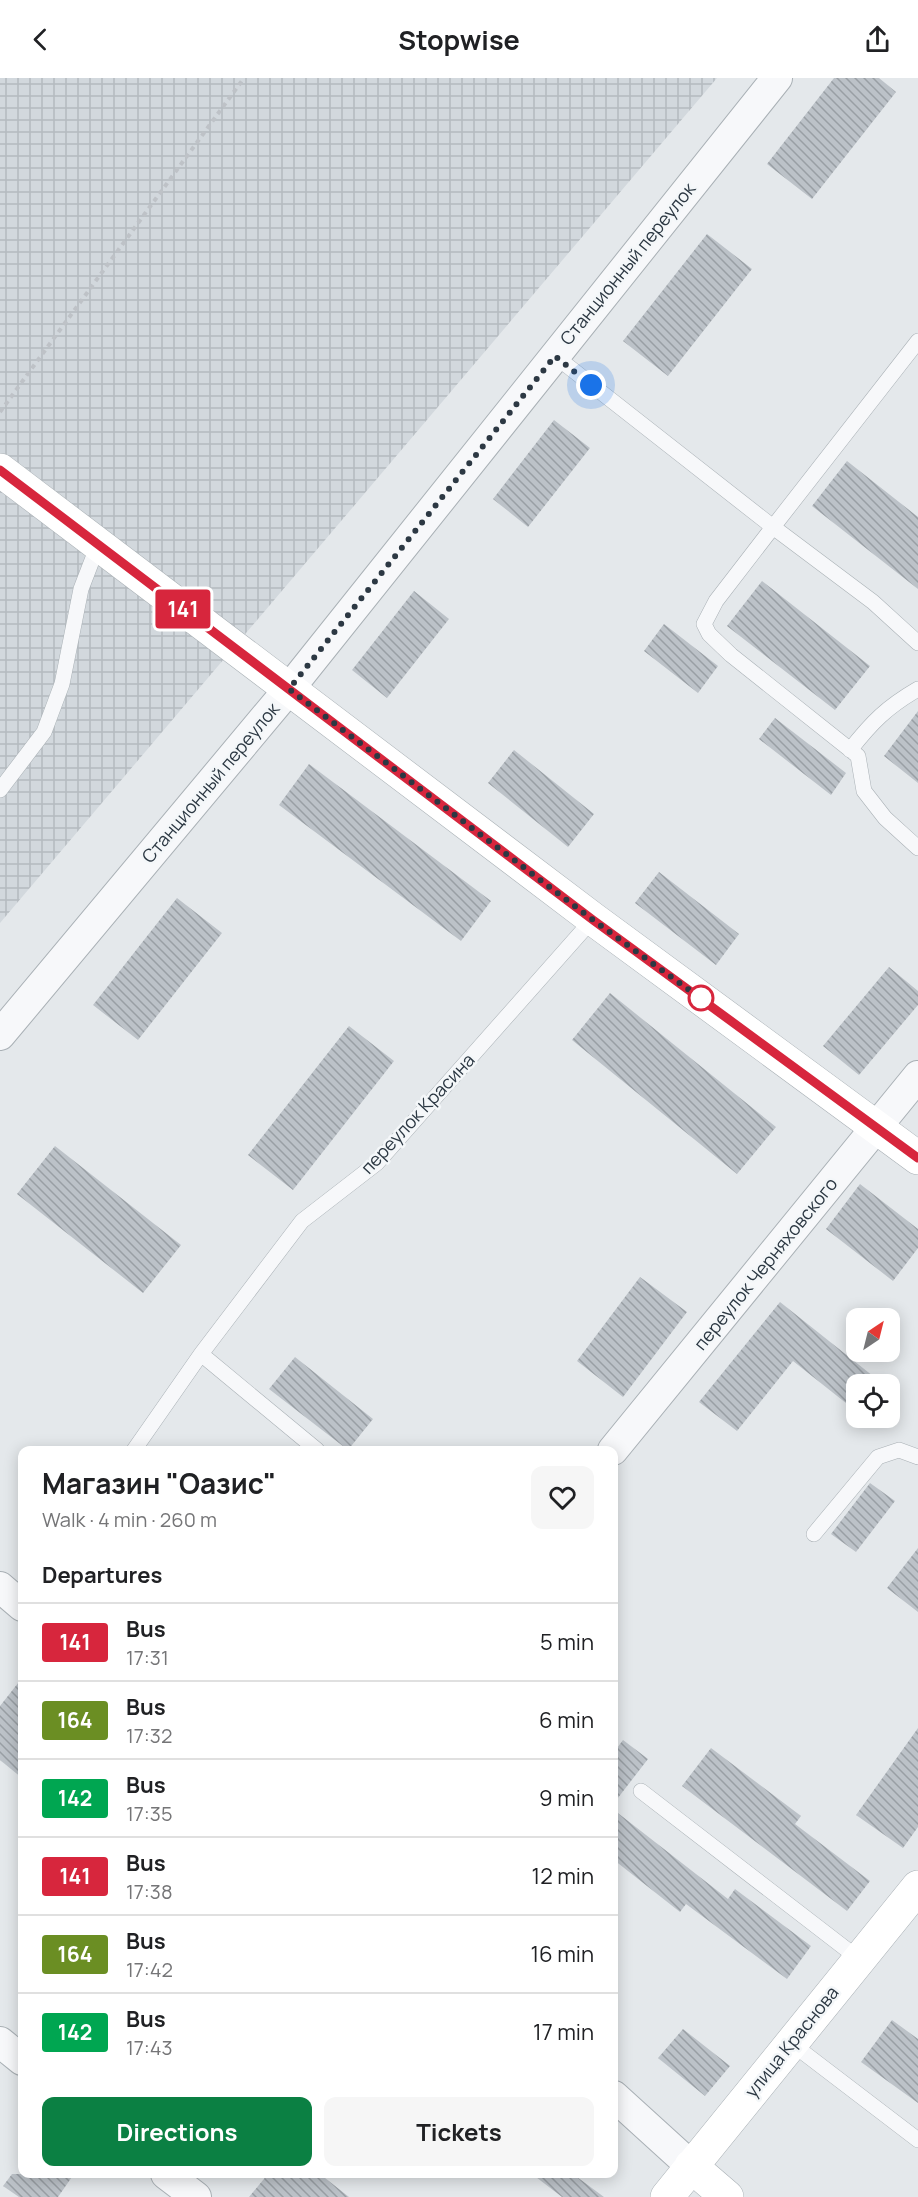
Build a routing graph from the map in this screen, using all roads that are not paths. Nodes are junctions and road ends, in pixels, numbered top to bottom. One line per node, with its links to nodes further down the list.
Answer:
1 (777, 78): 3 (street, Станционный переулок)
2 (918, 341): 5 (lane)
3 (555, 356): 5 (lane); 8 (street, Станционный переулок)
4 (0, 470): 6 (street)
5 (773, 528): 7 (lane); 10 (lane)
6 (98, 545): 8 (street); 11 (lane)
7 (918, 643)
8 (289, 689): 13 (street); 14 (street, Станционный переулок)
9 (918, 689): 10 (lane)
10 (850, 750): 12 (lane)
11 (0, 790)
12 (918, 848)
13 (593, 920): 16 (street); 18 (lane, переулок Красина)
14 (0, 1035)
15 (918, 1076): 16 (street, переулок Черняховского)
16 (878, 1127): 17 (street); 21 (street, переулок Черняховского)
17 (918, 1158)
18 (201, 1354): 19 (lane, переулок Красина); 20 (lane)
19 (137, 1446)
20 (312, 1446)
21 (616, 1446)
22 (918, 1457): 23 (lane)
23 (814, 1534)
24 (0, 1587): 25 (street)
25 (18, 1603)
26 (641, 1791): 28 (lane)
27 (918, 1887): 28 (street, улица Краснова)
28 (859, 1959): 30 (street, улица Краснова)
29 (0, 2042): 31 (street)
30 (791, 2043): 33 (lane); 34 (street, улица Краснова)
31 (18, 2057)
32 (618, 2100): 34 (street)
33 (918, 2140)
34 (691, 2166): 37 (street, улица Краснова); 38 (street)
35 (171, 2178): 36 (street)
36 (196, 2197)
37 (666, 2197)
38 (727, 2197)

